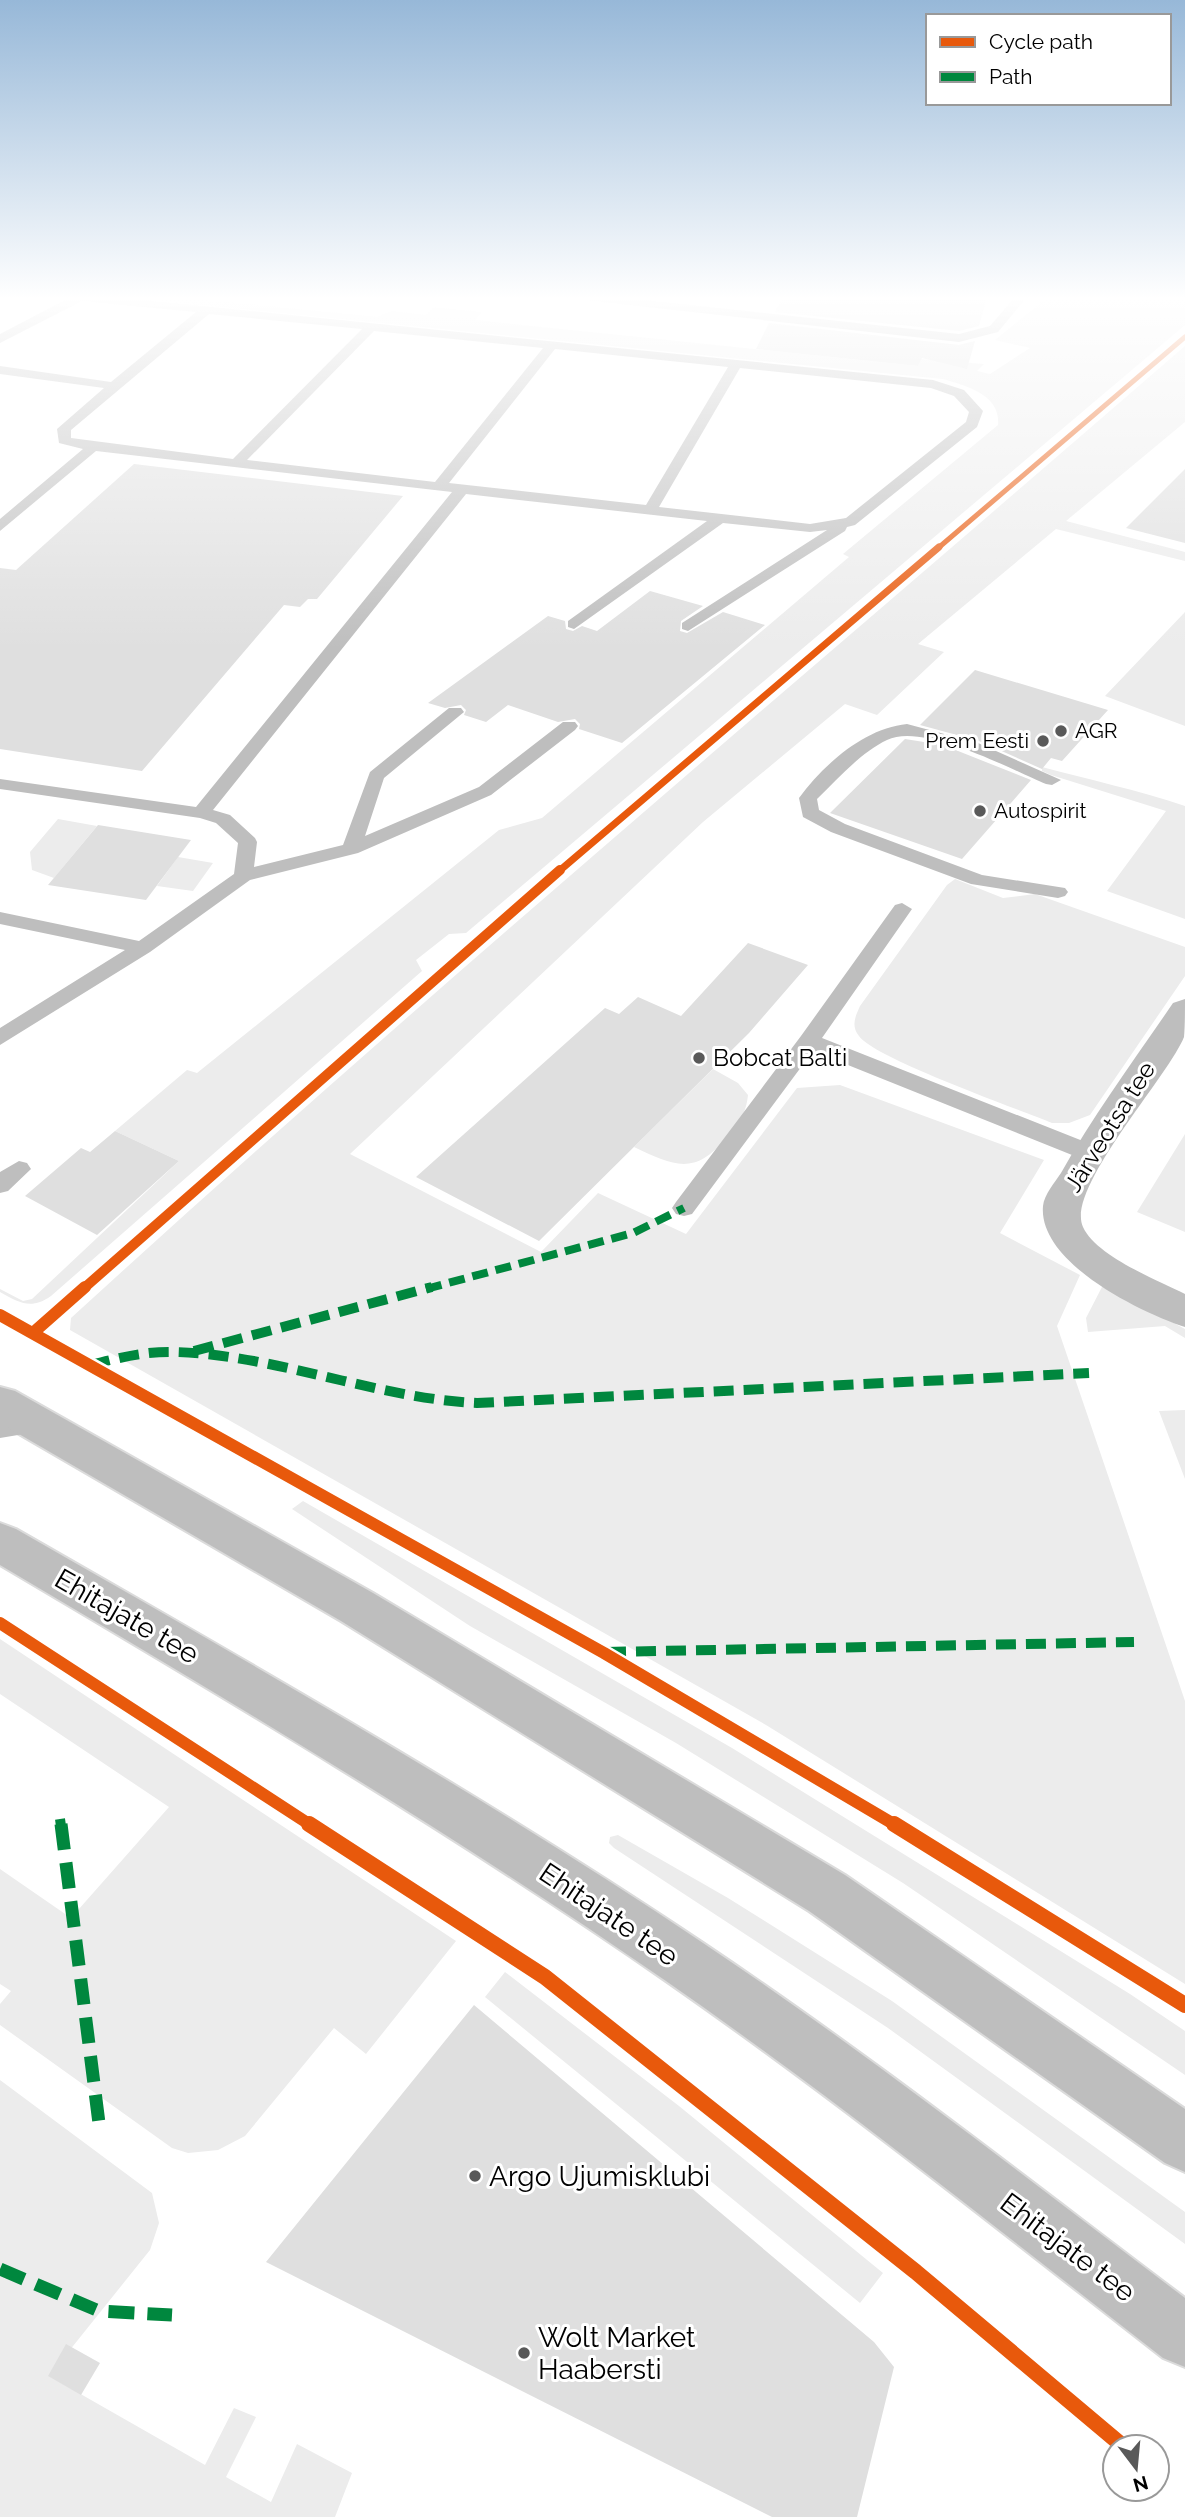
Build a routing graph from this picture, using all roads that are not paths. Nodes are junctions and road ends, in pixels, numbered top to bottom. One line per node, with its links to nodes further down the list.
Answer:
1 (81, 414): 6 (lane)
2 (285, 414): 7 (lane)
3 (496, 414): 8 (lane)
4 (706, 414): 10 (lane)
5 (975, 414): 12 (lane)
6 (93, 447): 7 (lane); 13 (lane)
7 (237, 463): 8 (lane)
8 (439, 486): 9 (lane)
9 (462, 489): 10 (lane); 20 (lane)
10 (650, 510): 11 (lane)
11 (719, 519): 12 (lane); 14 (lane)
12 (850, 522): 15 (lane)
13 (0, 527)
14 (574, 624)
15 (688, 626)
16 (456, 712): 21 (lane)
17 (569, 726): 21 (lane)
18 (1052, 780): 23 (lane)
19 (0, 784): 20 (lane)
20 (201, 813): 22 (lane)
21 (351, 849): 22 (lane)
22 (243, 876): 26 (lane)
23 (1058, 892)
24 (902, 909): 29 (lane)
25 (0, 918): 26 (lane)
26 (143, 948): 28 (lane)
27 (1185, 1010): 30 (main road, Järveotsa tee)
28 (0, 1038)
29 (809, 1041): 30 (lane); 33 (lane)
30 (1090, 1153): 34 (main road, Järveotsa tee)
31 (19, 1170): 32 (lane)
32 (0, 1185)
33 (684, 1208)
34 (1185, 1312)
35 (11, 1418): 37 (main road)
36 (0, 1542): 38 (main road, Ehitajate tee)
37 (1185, 2143)
38 (1185, 2336)

